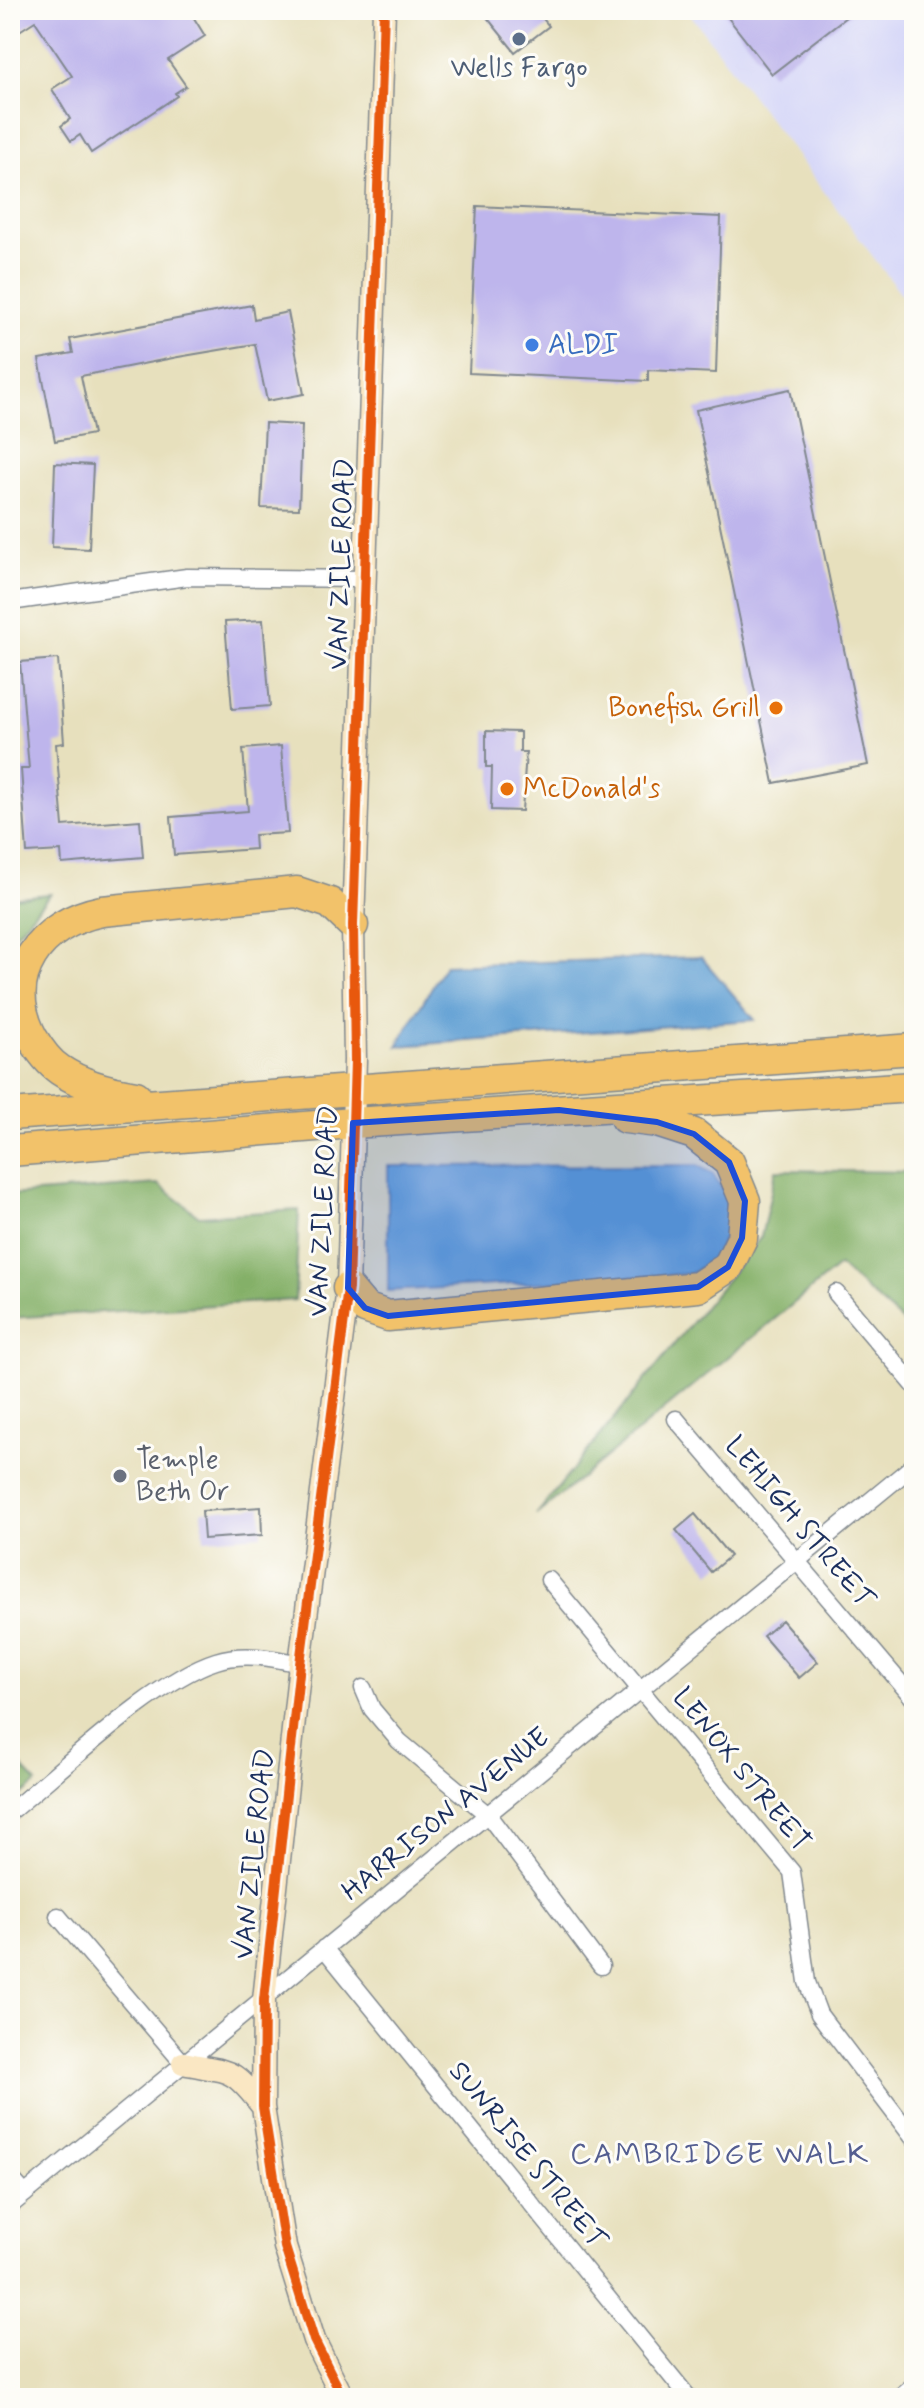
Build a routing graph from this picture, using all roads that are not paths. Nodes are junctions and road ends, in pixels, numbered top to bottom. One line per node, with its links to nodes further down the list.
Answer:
1 (384, 10): 2 (street, VAN ZILE ROAD)
2 (366, 579): 3 (street); 4 (street, VAN ZILE ROAD)
3 (10, 602)
4 (353, 925): 6 (street, VAN ZILE ROAD); 8 (highway)
5 (914, 1049): 6 (highway)
6 (354, 1087): 8 (highway); 11 (street, VAN ZILE ROAD)
7 (914, 1087): 9 (highway)
8 (174, 1102): 10 (highway)
9 (559, 1110): 11 (highway); 13 (highway)
10 (10, 1115)
11 (353, 1123): 12 (highway); 13 (street, VAN ZILE ROAD)
12 (10, 1151)
13 (348, 1288): 20 (street, VAN ZILE ROAD)
14 (836, 1293): 15 (street)
15 (914, 1385)
16 (676, 1419): 18 (street, LEHIGH STREET)
17 (914, 1465): 18 (street, HARRISON AVENUE)
18 (797, 1561): 22 (street, HARRISON AVENUE); 23 (street, LEHIGH STREET)
19 (549, 1580): 22 (street, LENOX STREET)
20 (300, 1664): 24 (street); 29 (street, VAN ZILE ROAD)
21 (363, 1688): 25 (street)
22 (641, 1689): 25 (street, HARRISON AVENUE); 32 (street, LENOX STREET)
23 (914, 1698)
24 (10, 1812)
25 (488, 1815): 27 (street, HARRISON AVENUE); 28 (street)
26 (58, 1916): 30 (street)
27 (324, 1948): 29 (street, HARRISON AVENUE); 38 (street, SUNRISE STREET)
28 (601, 1966)
29 (264, 2000): 30 (street, HARRISON AVENUE); 31 (street, VAN ZILE ROAD)
30 (183, 2063): 31 (street); 34 (street, HARRISON AVENUE)
31 (263, 2107): 37 (street, VAN ZILE ROAD)
32 (914, 2139)
33 (10, 2177): 34 (street)
34 (25, 2194): 35 (street, HARRISON AVENUE)
35 (10, 2206)
36 (914, 2385): 39 (street)
37 (343, 2398)
38 (689, 2398)
39 (898, 2398)

